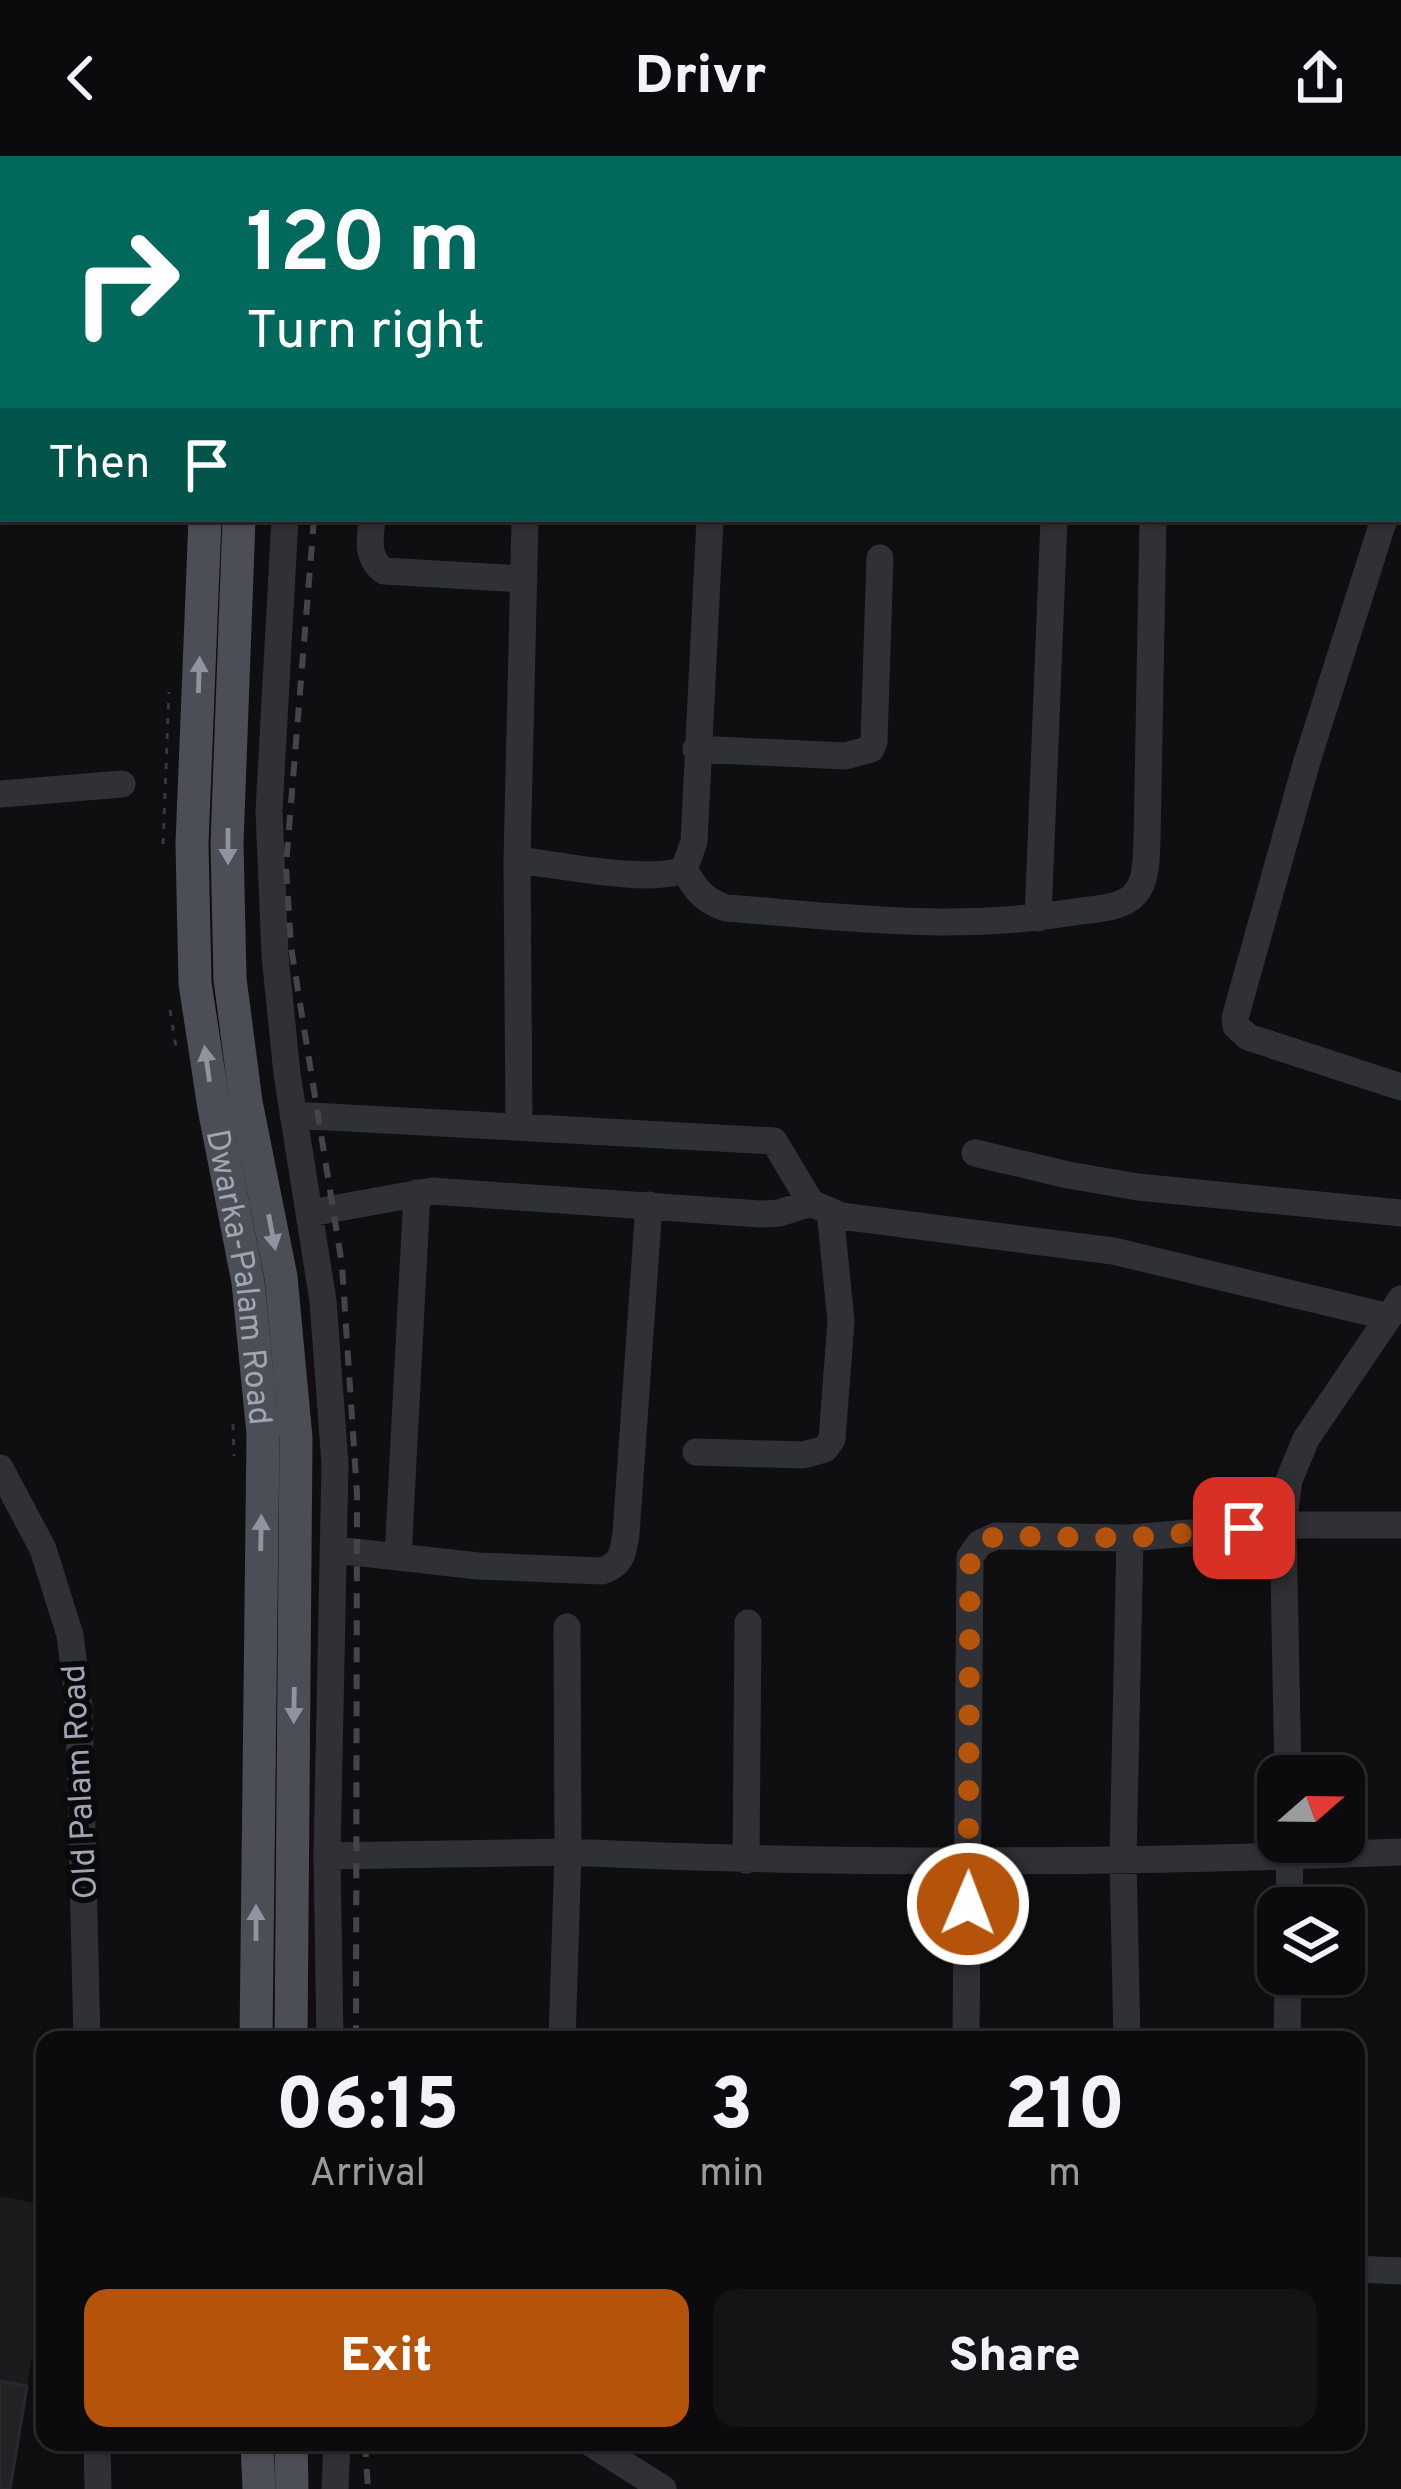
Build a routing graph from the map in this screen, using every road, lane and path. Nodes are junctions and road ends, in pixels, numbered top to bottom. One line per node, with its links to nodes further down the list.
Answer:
1 (205, 522): 54 (main road, Dwarka-Palam Road, one-way to 1)
2 (239, 522): 55 (main road, Dwarka-Palam Road, one-way to 55)
3 (285, 522): 23 (street)
4 (372, 522): 11 (street)
5 (526, 522): 11 (street)
6 (710, 522): 13 (street)
7 (1054, 522): 19 (street)
8 (1153, 522): 19 (street)
9 (1383, 522): 22 (street)
10 (880, 558): 13 (street)
11 (524, 579): 16 (street)
12 (170, 679): 17 (path)
13 (696, 749): 18 (street)
14 (122, 784): 15 (street)
15 (0, 794)
16 (517, 860): 18 (street); 24 (street)
17 (164, 862)
18 (684, 869): 19 (street)
19 (1038, 918)
20 (170, 999): 21 (path)
21 (179, 1068)
22 (1401, 1088)
23 (293, 1115): 24 (street); 29 (street)
24 (519, 1124): 28 (street)
25 (975, 1153): 30 (street)
26 (417, 1193): 27 (street); 29 (street); 40 (street)
27 (649, 1205): 28 (street); 40 (street)
28 (820, 1207): 31 (street); 33 (street)
29 (310, 1213): 39 (street)
30 (1401, 1213)
31 (1395, 1308): 36 (street)
32 (233, 1409): 34 (path)
33 (696, 1453)
34 (234, 1454)
35 (0, 1468): 53 (street, Old Palam Road)
36 (1283, 1525): 37 (street); 38 (street); 43 (street)
37 (1401, 1525)
38 (1130, 1538): 49 (street); 50 (street)
39 (336, 1550): 40 (street); 48 (street)
40 (398, 1557)
41 (748, 1623): 51 (street)
42 (567, 1627): 46 (street)
43 (1288, 1755)
44 (1257, 1851): 50 (street)
45 (1365, 1851): 47 (street)
46 (568, 1852): 48 (street); 51 (street); 57 (street)
47 (1401, 1852)
48 (327, 1856): 56 (street)
49 (969, 1859): 50 (street); 51 (street); 58 (street)
50 (1123, 1859): 59 (street)
51 (746, 1861)
52 (1288, 1995): 60 (street)
53 (87, 2031)
54 (256, 2031)
55 (290, 2031)
56 (330, 2031)
57 (562, 2031)
58 (966, 2031)
59 (1127, 2031)
60 (1288, 2031)
61 (1365, 2270): 62 (street)
62 (1401, 2272)
63 (97, 2451): 68 (street)
64 (257, 2451): 69 (main road)
65 (291, 2451): 70 (main road)
66 (337, 2451): 71 (street)
67 (603, 2451): 72 (street)
68 (98, 2489)
69 (259, 2489)
70 (292, 2489)
71 (335, 2489)
72 (663, 2489)

